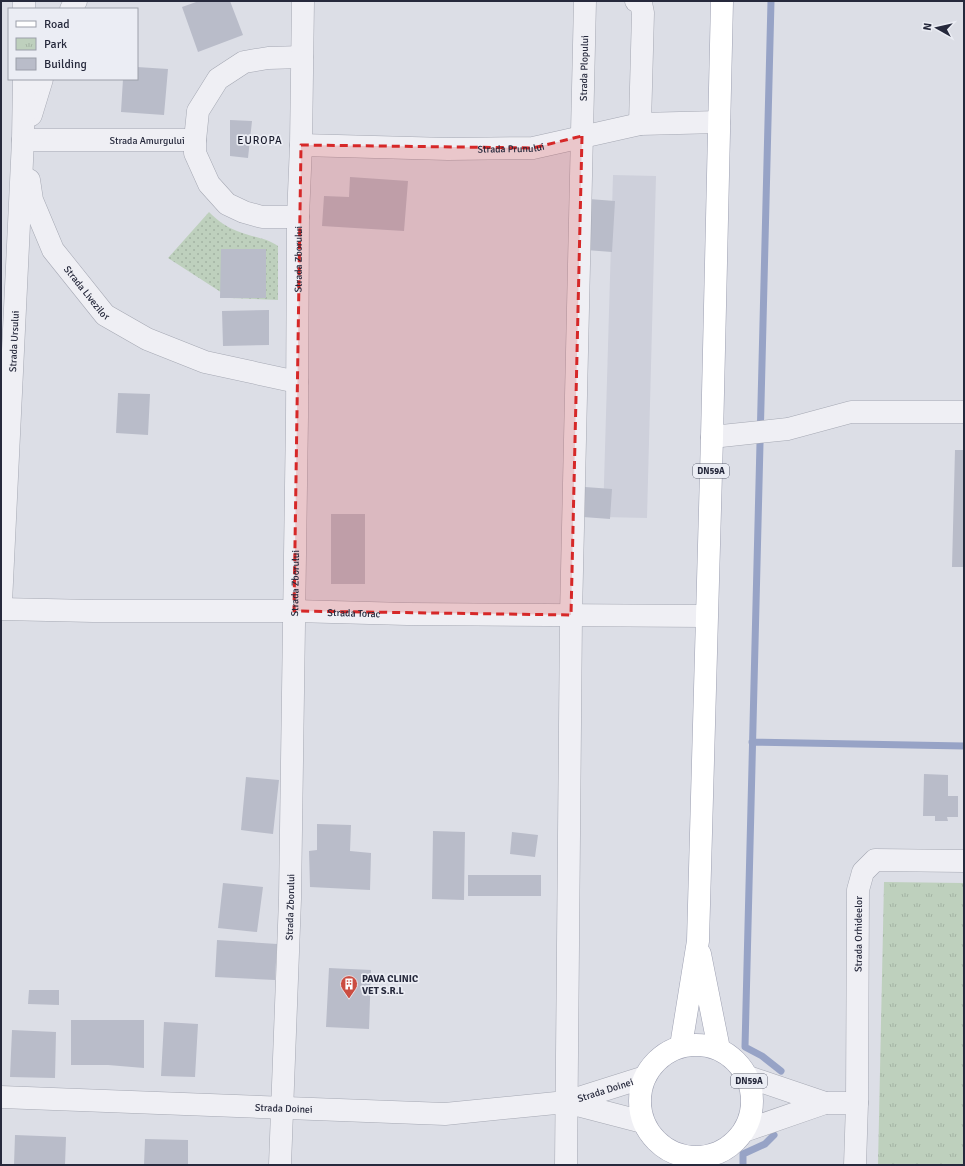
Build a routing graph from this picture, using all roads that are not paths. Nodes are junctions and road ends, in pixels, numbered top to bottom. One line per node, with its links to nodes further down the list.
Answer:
1 (303, 1): 5 (street, Strada Zborului)
2 (585, 1): 10 (street, Strada Plopului)
3 (636, 1): 9 (street)
4 (722, 1): 8 (main road, DN59A)
5 (302, 57): 12 (street); 13 (street, Strada Zborului)
6 (24, 80): 11 (street, Strada Ursului)
7 (42, 80): 11 (street, Strada Livezilor)
8 (719, 122): 9 (street, Strada Prunului); 17 (main road, DN59A)
9 (640, 124): 10 (street, Strada Prunului)
10 (582, 136): 13 (street, Strada Prunului); 21 (street, Strada Plopului)
11 (23, 140): 12 (street, Strada Amurgului); 15 (street, Strada Livezilor); 18 (street, Strada Ursului)
12 (195, 140): 14 (street, Strada Amurgului)
13 (301, 145): 14 (street, Strada Zborului)
14 (298, 216): 15 (street, Strada Zborului)
15 (297, 382): 20 (street, Strada Zborului)
16 (964, 412): 17 (street)
17 (712, 437): 22 (main road, DN59A)
18 (1, 603)
19 (1, 609): 20 (street, Strada Torac)
20 (294, 611): 21 (street, Strada Torac); 33 (street, Strada Zborului)
21 (571, 615): 22 (street, Strada Torac); 30 (street, Strada Plopului)
22 (706, 616): 24 (main road, DN59A)
23 (964, 861): 32 (street, Strada Orhideelor)
24 (698, 941): 25 (main road, DN59A); 26 (main road, DN59A)
25 (680, 1046): 26 (main road, DN59A); 27 (main road, DN59A)
26 (719, 1049): 28 (main road, DN59A)
27 (644, 1077): 30 (street, Strada Doinei); 34 (main road, DN59A)
28 (748, 1077): 31 (street); 35 (main road, DN59A)
29 (1, 1097): 33 (street, Strada Doinei)
30 (566, 1102): 33 (street, Strada Doinei); 34 (street, Strada Doinei); 39 (street, Strada Plopului)
31 (825, 1103): 32 (street); 35 (street)
32 (857, 1103): 40 (street, Strada Orhideelor)
33 (282, 1109): 38 (street, Strada Zborului)
34 (643, 1122): 36 (main road, DN59A)
35 (744, 1131): 37 (main road, DN59A)
36 (675, 1159): 37 (main road, DN59A)
37 (711, 1160)
38 (280, 1165)
39 (566, 1165)
40 (855, 1165)

